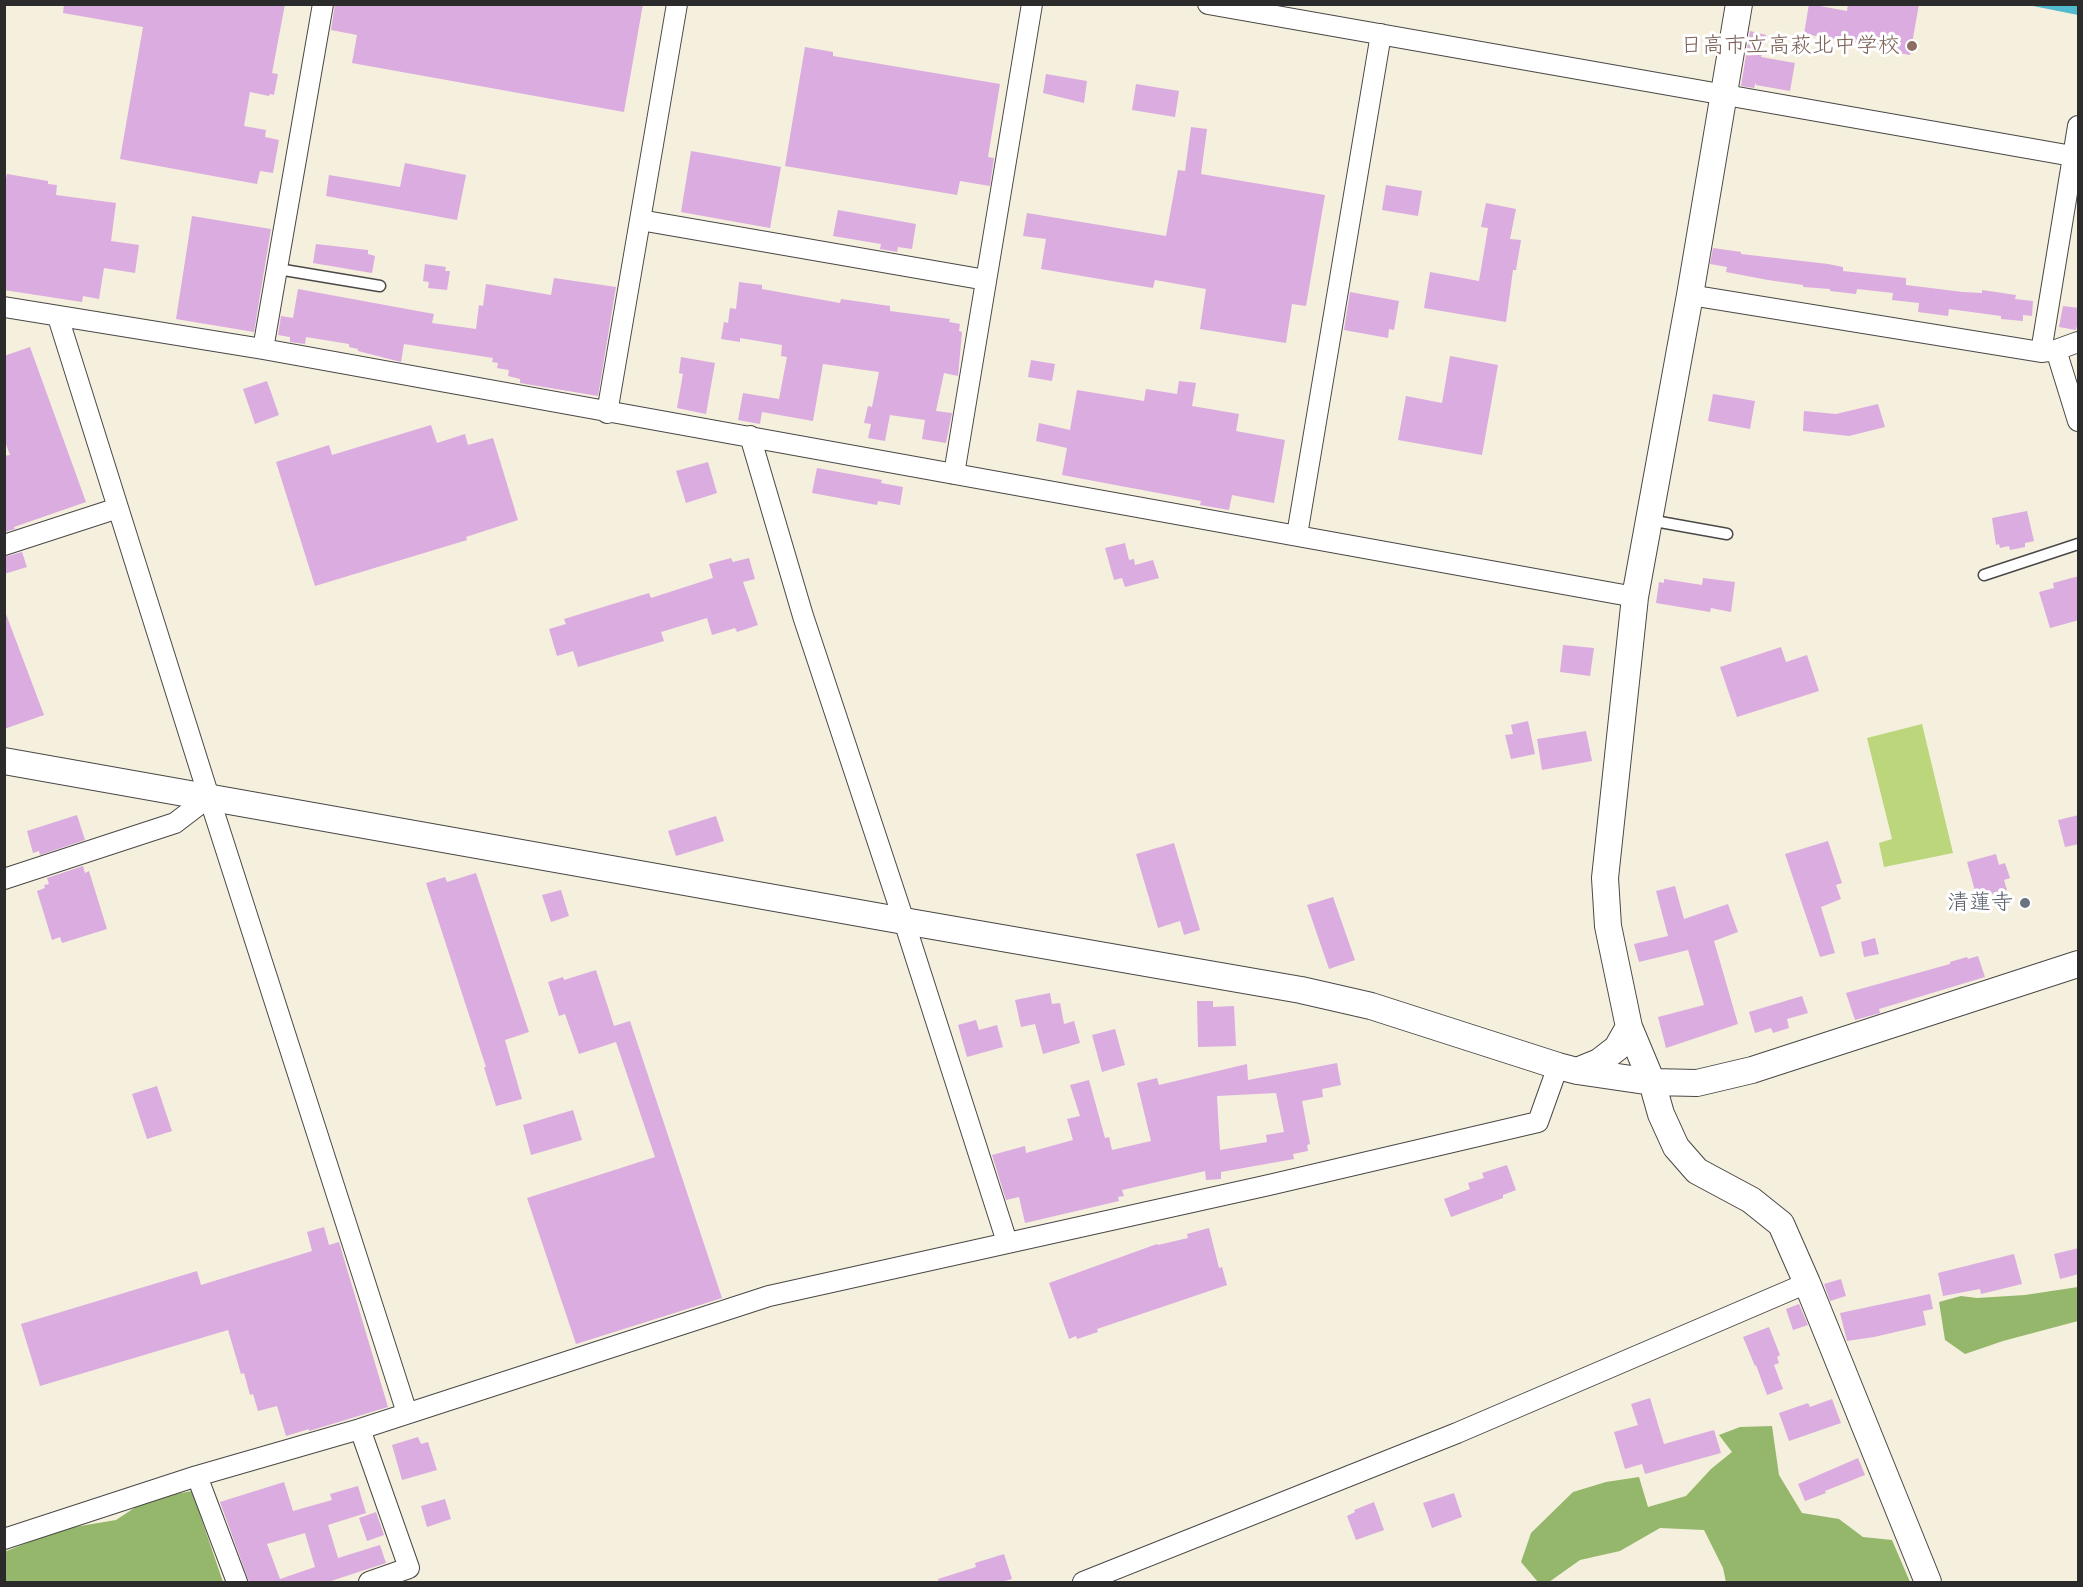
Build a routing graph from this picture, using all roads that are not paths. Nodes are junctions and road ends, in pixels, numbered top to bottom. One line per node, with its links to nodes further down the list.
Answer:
1 (322, 4): 11 (street)
2 (677, 4): 10 (street)
3 (1032, 4): 12 (street)
4 (1208, 4): 6 (street)
5 (1739, 4): 7 (street)
6 (1381, 34): 7 (street); 27 (street)
7 (1722, 95): 9 (street); 14 (street)
8 (2079, 126): 9 (street)
9 (2076, 156): 19 (street)
10 (640, 220): 12 (street); 20 (street)
11 (278, 269): 13 (lane); 18 (street)
12 (986, 280): 23 (street)
13 (380, 286)
14 (1690, 295): 19 (street); 25 (street)
15 (4, 307): 16 (street)
16 (58, 316): 18 (street); 24 (street)
17 (2079, 342): 19 (street)
18 (263, 349): 20 (street)
19 (2048, 351): 21 (street)
20 (607, 412): 22 (street)
21 (2079, 422)
22 (750, 436): 23 (street); 35 (street)
23 (954, 474): 27 (street)
24 (118, 508): 29 (street); 33 (street)
25 (1649, 520): 26 (lane); 31 (street)
26 (1727, 534)
27 (1297, 535): 31 (street)
28 (2079, 544): 30 (lane)
29 (4, 545)
30 (1984, 575)
31 (1635, 597): 37 (street)
32 (4, 761): 33 (street)
33 (209, 797): 34 (street); 35 (street); 42 (street)
34 (4, 879)
35 (904, 921): 38 (street); 40 (street)
36 (2079, 964): 39 (street)
37 (1629, 1027): 38 (street); 39 (street)
38 (1568, 1069): 39 (street); 40 (street)
39 (1652, 1082): 41 (street)
40 (1007, 1242): 42 (street)
41 (1807, 1283): 48 (street); 49 (street)
42 (407, 1413): 43 (street)
43 (360, 1429): 44 (street); 47 (street)
44 (197, 1476): 45 (street); 46 (street)
45 (4, 1539)
46 (237, 1582)
47 (369, 1582)
48 (1083, 1582)
49 (1928, 1582)

